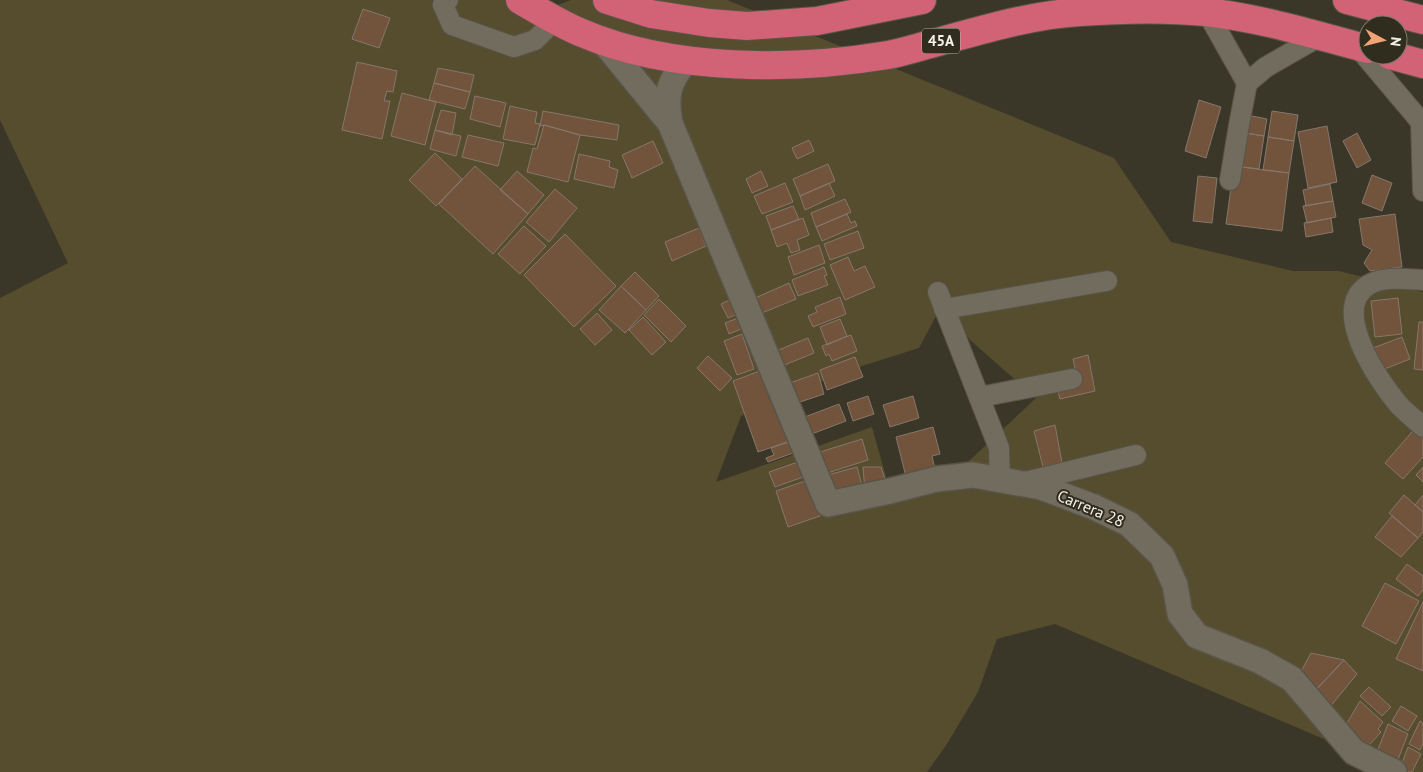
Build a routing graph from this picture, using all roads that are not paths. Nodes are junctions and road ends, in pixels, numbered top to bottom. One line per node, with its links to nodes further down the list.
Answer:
1 (448, 0): 7 (street)
2 (520, 0): 7 (highway, 45A)
3 (607, 0): 4 (highway)
4 (922, 0)
5 (1347, 0): 8 (highway)
6 (1207, 12): 9 (highway, 45A); 13 (highway, 45A); 16 (street)
7 (555, 20): 10 (highway, 45A)
8 (1423, 20)
9 (1320, 36): 11 (highway, 45A); 16 (street)
10 (602, 40): 13 (highway, 45A); 18 (street)
11 (1358, 47)
12 (1408, 60): 14 (highway)
13 (686, 61): 18 (street)
14 (1423, 64)
15 (1376, 65): 17 (street)
16 (1247, 83): 19 (street)
17 (1422, 121): 20 (street)
18 (670, 123): 27 (street, Carrera 28)
19 (1230, 180)
20 (1423, 191)
21 (1423, 280): 25 (street)
22 (1107, 281): 24 (street)
23 (1072, 379): 24 (street)
24 (980, 397): 27 (street)
25 (1423, 427)
26 (1136, 455): 27 (street)
27 (1010, 482): 28 (street, Carrera 28)
28 (1394, 772)

